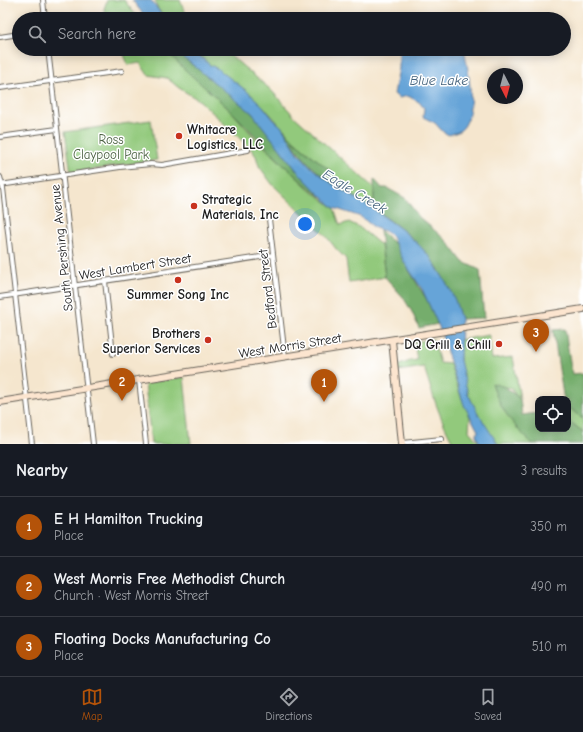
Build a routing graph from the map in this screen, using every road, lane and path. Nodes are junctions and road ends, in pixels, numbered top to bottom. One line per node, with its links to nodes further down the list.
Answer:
1 (43, 0): 2 (street)
2 (44, 12)
3 (12, 35): 4 (street)
4 (0, 37)
5 (49, 56): 7 (street, South Pershing Avenue)
6 (122, 70): 7 (street)
7 (52, 80): 8 (street); 9 (street, South Pershing Avenue)
8 (0, 88)
9 (57, 129): 10 (street); 12 (street, South Pershing Avenue)
10 (0, 137)
11 (248, 150): 12 (street)
12 (63, 176): 14 (street); 18 (street, South Pershing Avenue)
13 (0, 177): 14 (street)
14 (1, 185): 19 (street)
15 (269, 219): 16 (street, Bedford Street)
16 (273, 255): 17 (street, West Lambert Street); 24 (street, Bedford Street)
17 (105, 280): 18 (street, West Lambert Street); 23 (street)
18 (75, 285): 19 (street, West Lambert Street); 26 (street, South Pershing Avenue)
19 (15, 295): 20 (street, West Lambert Street); 27 (street)
20 (0, 297)
21 (583, 309): 22 (main road, West Morris Street)
22 (392, 340): 24 (main road, West Morris Street); 33 (main road)
23 (113, 354)
24 (286, 357): 25 (main road, West Morris Street)
25 (139, 380): 26 (main road, West Morris Street); 32 (street)
26 (87, 388): 27 (main road, West Morris Street); 31 (street, South Pershing Avenue)
27 (27, 398): 28 (main road, West Morris Street); 30 (street)
28 (0, 402)
29 (442, 439): 33 (street)
30 (32, 444)
31 (93, 444)
32 (146, 444)
33 (402, 444)

